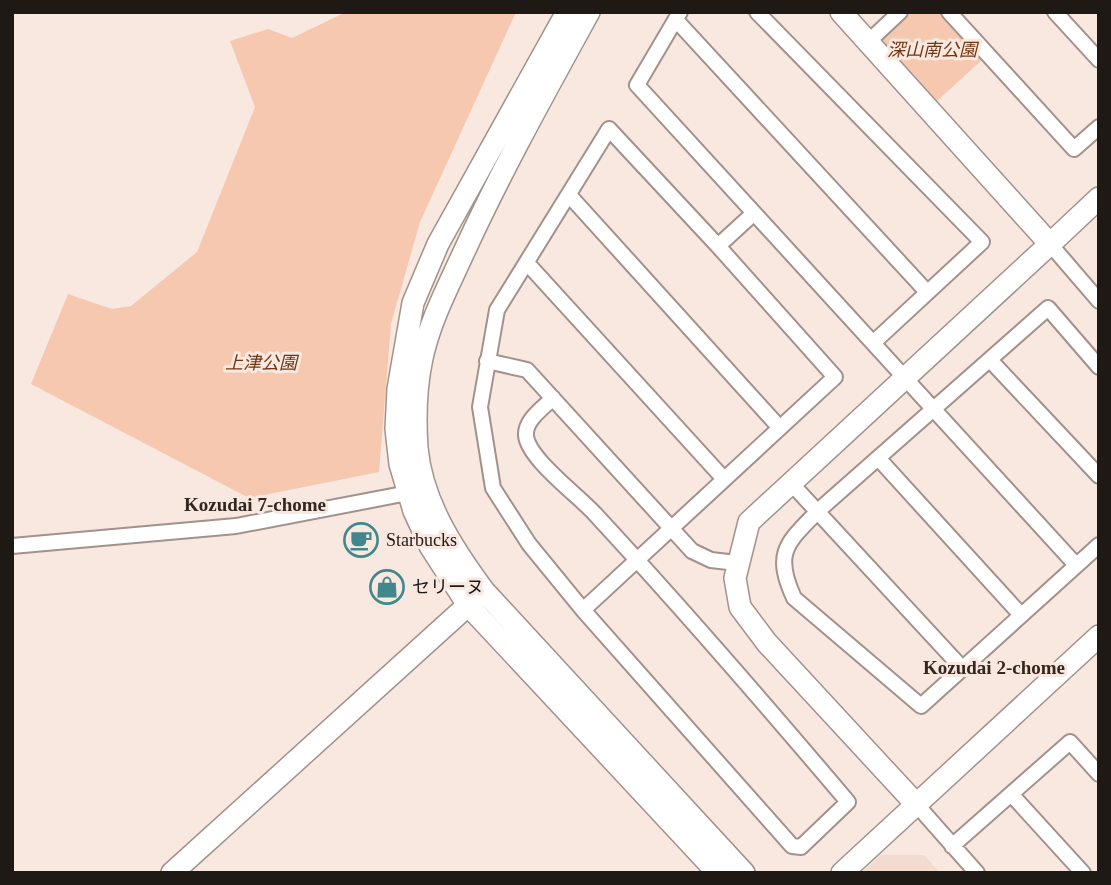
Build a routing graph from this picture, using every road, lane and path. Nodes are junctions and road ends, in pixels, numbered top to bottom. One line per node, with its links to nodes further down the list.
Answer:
1 (567, 12): 32 (street)
2 (589, 12): 40 (street)
3 (757, 12): 18 (street)
4 (841, 12): 9 (street)
5 (900, 12): 9 (street)
6 (949, 12): 11 (street)
7 (1055, 12): 10 (street)
8 (678, 16): 14 (street); 18 (street)
9 (868, 42): 15 (street)
10 (1099, 60)
11 (1099, 127)
12 (569, 195): 16 (street); 17 (street); 27 (street)
13 (1099, 198): 15 (street)
14 (754, 213): 16 (street); 20 (street)
15 (1050, 244): 19 (street); 24 (street)
16 (718, 246): 27 (street)
17 (527, 263): 22 (street); 30 (street)
18 (927, 292): 20 (street)
19 (1099, 301)
20 (873, 342): 24 (street)
21 (990, 360): 23 (street); 26 (street); 29 (street)
22 (487, 361): 25 (street); 41 (street)
23 (1099, 367)
24 (902, 377): 26 (street); 31 (street)
25 (553, 398): 34 (street); 37 (street)
26 (933, 409): 28 (street); 39 (street)
27 (780, 428): 30 (street)
28 (878, 458): 33 (street); 42 (street)
29 (1099, 476)
30 (724, 480): 34 (street)
31 (790, 482): 33 (street); 38 (street)
32 (408, 493): 36 (street); 40 (street)
33 (819, 510): 44 (street); 44 (street)
34 (670, 529): 37 (street); 38 (street)
35 (1099, 544): 39 (street)
36 (12, 547)
37 (636, 561): 41 (street); 41 (street)
38 (737, 563): 47 (street)
39 (1076, 565): 42 (street)
40 (476, 598): 49 (street); 50 (street); 51 (street)
41 (583, 610)
42 (1021, 615): 44 (street)
43 (1099, 636): 47 (street)
44 (962, 668)
45 (1099, 774): 46 (street)
46 (1011, 794): 48 (street); 54 (street)
47 (916, 804): 48 (street); 52 (street)
48 (952, 846): 53 (street)
49 (172, 873)
50 (718, 873)
51 (744, 873)
52 (842, 873)
53 (977, 873)
54 (1083, 873)

